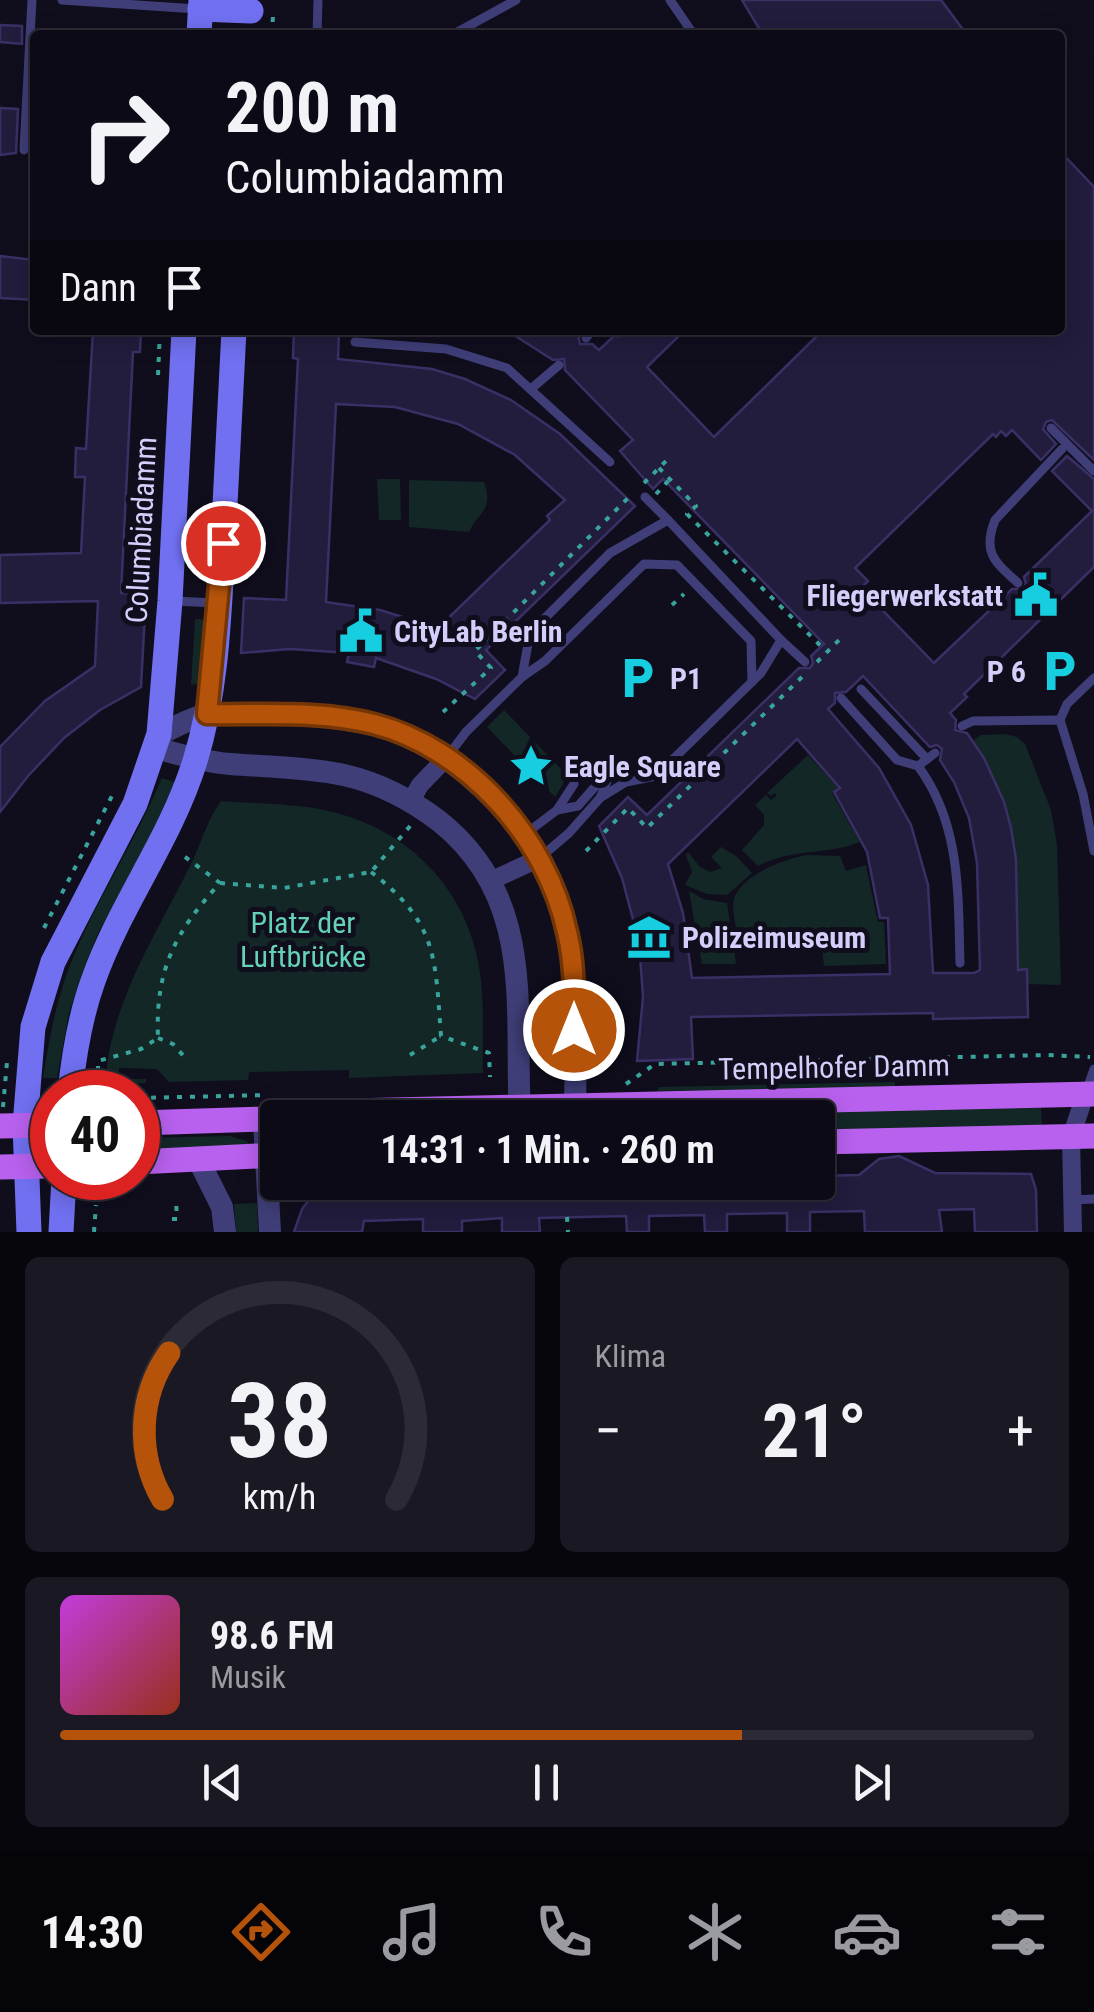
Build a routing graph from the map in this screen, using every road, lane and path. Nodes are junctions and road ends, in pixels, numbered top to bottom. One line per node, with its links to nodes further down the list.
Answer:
1 (32, 0): 8 (lane)
2 (62, 0): 6 (lane)
3 (318, 0): 9 (lane)
4 (516, 0): 10 (lane)
5 (670, 0): 11 (lane)
6 (200, 15): 7 (main road)
7 (251, 15)
8 (30, 30)
9 (317, 30)
10 (461, 30)
11 (691, 30)
12 (30, 38): 13 (lane)
13 (24, 150)
14 (184, 335): 31 (main road, Columbiadamm)
15 (234, 335): 32 (main road)
16 (355, 342): 18 (lane)
17 (559, 364): 18 (lane)
18 (532, 388): 22 (lane)
19 (1052, 428): 24 (lane)
20 (1062, 449): 29 (lane)
21 (668, 458): 23 (path)
22 (610, 462)
23 (659, 468): 25 (path); 43 (path)
24 (1094, 471)
25 (670, 479): 26 (path); 36 (path)
26 (658, 492)
27 (645, 497): 28 (lane)
28 (668, 520): 35 (lane); 38 (lane)
29 (1018, 582)
30 (690, 588): 33 (path)
31 (170, 601): 32 (lane); 47 (main road, Columbiadamm)
32 (220, 604): 44 (main road)
33 (672, 606)
34 (842, 637): 36 (path)
35 (782, 640): 37 (lane); 40 (lane)
36 (827, 652): 59 (path)
37 (805, 662)
38 (522, 677): 40 (lane); 48 (lane)
39 (1094, 678): 45 (lane)
40 (752, 682): 54 (lane)
41 (861, 689): 50 (lane)
42 (840, 698): 50 (lane)
43 (443, 712)
44 (207, 714): 47 (street); 48 (street); 49 (main road)
45 (1060, 720): 46 (lane); 60 (lane)
46 (962, 726)
47 (157, 741): 49 (street); 88 (main road)
48 (447, 757): 55 (street); 57 (street)
49 (196, 759): 55 (street); 76 (main road)
50 (926, 759): 67 (lane)
51 (611, 772): 54 (lane)
52 (600, 781): 56 (lane)
53 (574, 784): 56 (lane)
54 (600, 798): 62 (lane)
55 (416, 805): 64 (path); 65 (street)
56 (556, 810): 57 (lane)
57 (524, 835): 62 (street)
58 (187, 840): 61 (path)
59 (586, 850)
60 (1094, 851)
61 (181, 854): 63 (path); 66 (path)
62 (540, 858): 65 (street); 84 (street)
63 (174, 867)
64 (371, 872): 66 (path); 68 (path)
65 (490, 882): 83 (street)
66 (220, 883): 69 (path)
67 (960, 963)
68 (442, 1036): 71 (path); 78 (path)
69 (158, 1038): 73 (path); 77 (path)
70 (93, 1050): 74 (path)
71 (410, 1055)
72 (1094, 1058): 79 (path)
73 (188, 1061)
74 (90, 1064)
75 (1094, 1069): 80 (lane)
76 (72, 1070)
77 (98, 1070)
78 (490, 1077)
79 (617, 1087)
80 (1090, 1094): 85 (main road, Tempelhofer Damm); 89 (street)
81 (210, 1096): 82 (path)
82 (160, 1097)
83 (520, 1100)
84 (575, 1100)
85 (835, 1102)
86 (260, 1119): 87 (main road, Tempelhofer Damm)
87 (160, 1123)
88 (13, 1125): 91 (main road)
89 (1082, 1136): 90 (main road); 102 (street)
90 (835, 1142)
91 (30, 1151)
92 (260, 1157): 93 (main road)
93 (198, 1160): 94 (main road); 109 (street)
94 (160, 1161)
95 (30, 1166): 96 (main road)
96 (0, 1167)
97 (1094, 1199): 102 (lane)
98 (34, 1200): 106 (main road)
99 (63, 1200): 107 (main road)
100 (176, 1200): 105 (path)
101 (271, 1200): 110 (street)
102 (1072, 1200): 112 (street)
103 (96, 1205): 108 (path)
104 (567, 1217): 111 (path)
105 (172, 1219)
106 (29, 1232)
107 (61, 1232)
108 (94, 1232)
109 (226, 1232)
110 (270, 1232)
111 (568, 1232)
112 (1073, 1232)

